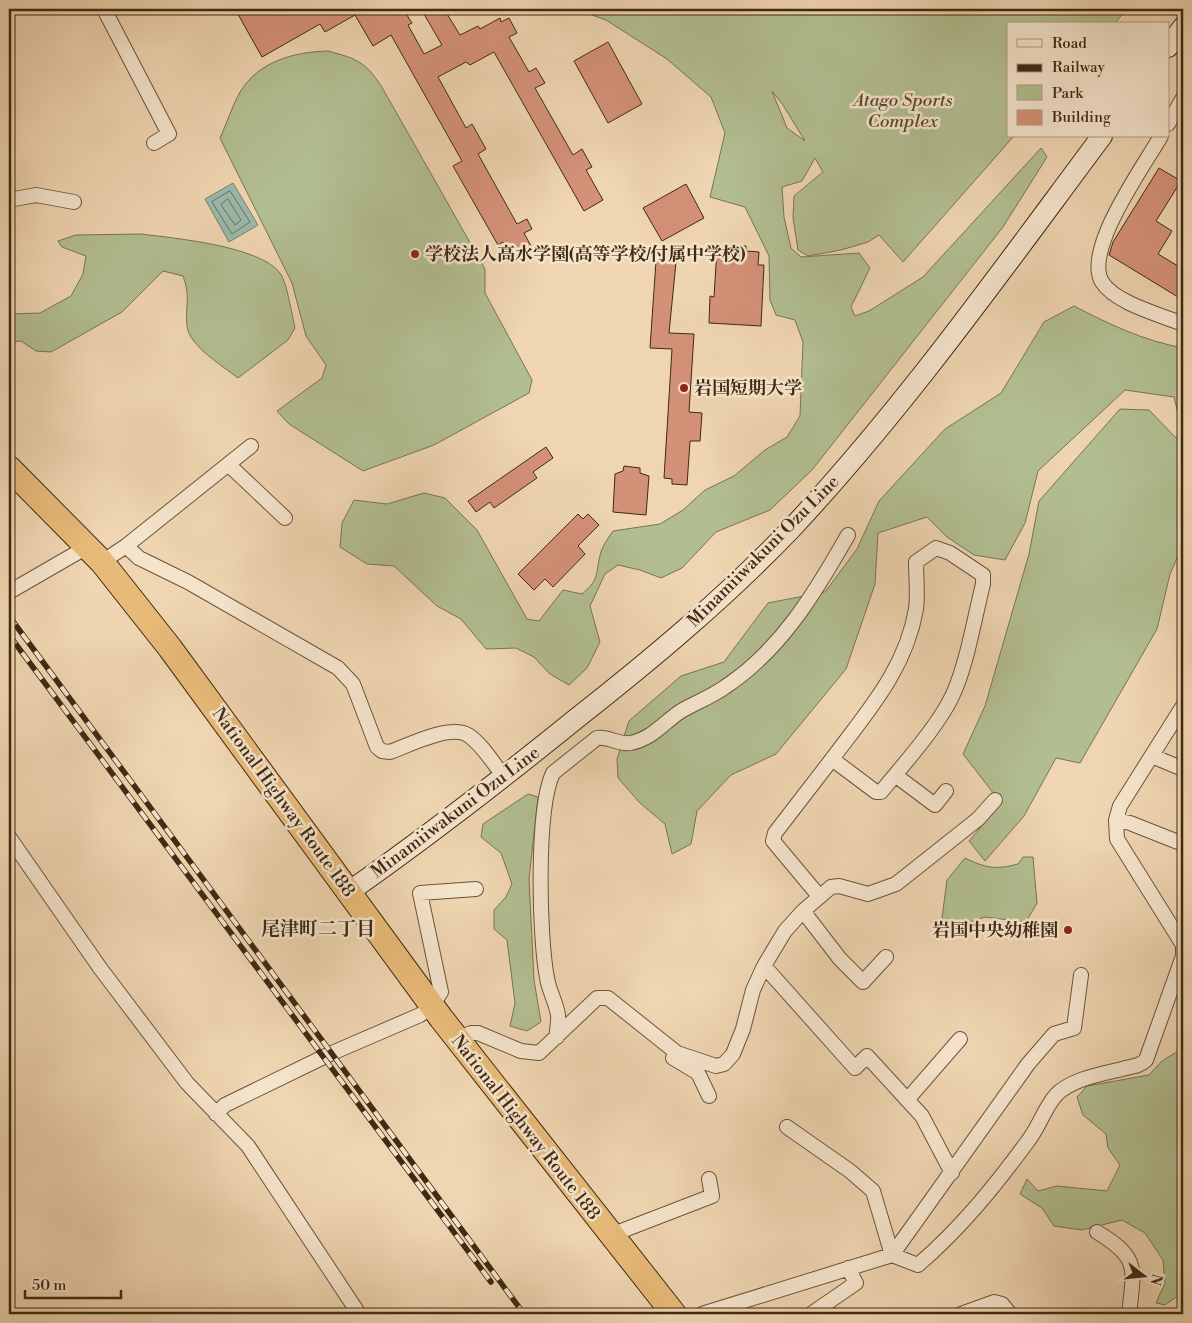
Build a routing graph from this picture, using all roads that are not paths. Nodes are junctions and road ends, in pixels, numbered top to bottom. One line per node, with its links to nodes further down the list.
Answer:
1 (104, 9): 8 (street)
2 (1183, 27): 3 (main road)
3 (1170, 44)
4 (1183, 98): 5 (street)
5 (1170, 121)
6 (1101, 138): 25 (main road, Minamiiwakuni Ozu Line)
7 (1160, 138): 11 (street)
8 (154, 143)
9 (9, 200): 10 (street)
10 (74, 202)
11 (1183, 324)
12 (252, 446): 13 (street)
13 (229, 465): 15 (street); 17 (street)
14 (9, 468): 18 (highway, National Highway Route 188)
15 (285, 518)
16 (848, 535): 39 (street)
17 (126, 546): 18 (street); 25 (street)
18 (94, 555): 19 (street); 32 (highway, National Highway Route 188)
19 (9, 592)
20 (1183, 706): 21 (street)
21 (1152, 756): 23 (street); 28 (street)
22 (832, 760): 24 (street); 24 (street); 33 (street)
23 (1183, 769)
24 (895, 775): 26 (street)
25 (504, 777): 32 (main road, Minamiiwakuni Ozu Line)
26 (946, 791)
27 (995, 800): 33 (street)
28 (1116, 820): 30 (street); 51 (street)
29 (9, 837): 45 (street)
30 (1183, 844)
31 (476, 889): 38 (street)
32 (350, 891): 38 (highway, National Highway Route 188)
33 (819, 896): 34 (street)
34 (803, 911): 35 (street); 36 (street)
35 (886, 957)
36 (764, 966): 42 (street); 44 (street)
37 (1081, 975): 47 (street)
38 (432, 1006): 40 (highway, National Highway Route 188); 45 (street)
39 (557, 1037): 40 (street); 42 (street)
40 (457, 1039): 50 (highway, National Highway Route 188)
41 (960, 1039): 44 (street)
42 (666, 1046): 43 (street)
43 (709, 1096)
44 (907, 1100): 47 (street)
45 (216, 1114): 53 (street)
46 (787, 1127): 51 (street)
47 (952, 1173): 51 (street)
48 (709, 1179): 50 (street)
49 (1097, 1232): 59 (street)
50 (612, 1235): 54 (highway, National Highway Route 188)
51 (892, 1255): 52 (street)
52 (848, 1268): 55 (street); 56 (street)
53 (359, 1314)
54 (674, 1314)
55 (702, 1314)
56 (811, 1314)
57 (961, 1314): 58 (street)
58 (1010, 1314)
59 (1129, 1314)

